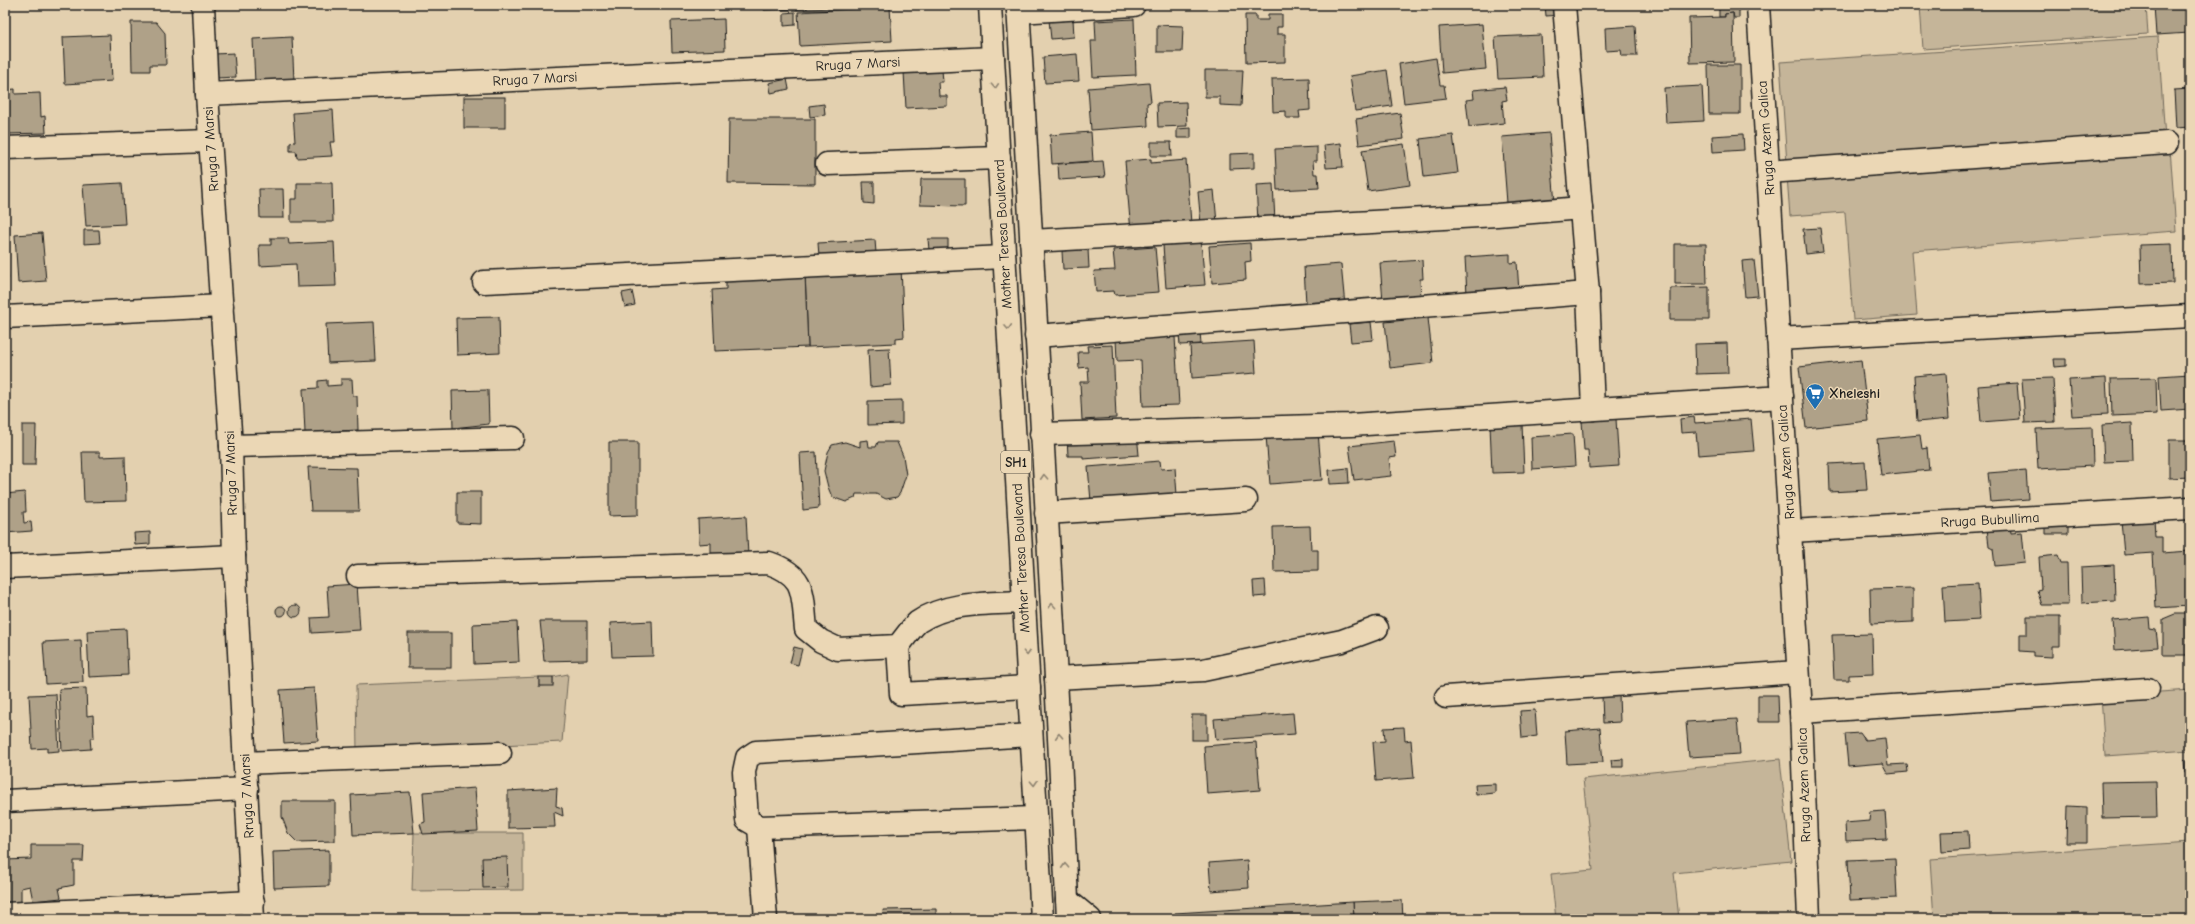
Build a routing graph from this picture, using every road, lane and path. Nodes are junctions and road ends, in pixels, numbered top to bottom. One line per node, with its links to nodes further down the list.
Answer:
1 (203, 5): 8 (street)
2 (990, 5): 7 (street, Mother Teresa Boulevard / SH1)
3 (1134, 5): 6 (street)
4 (1564, 5): 15 (street)
5 (1758, 5): 14 (street, Rruga Azem Galica)
6 (1018, 9): 16 (street, Mother Teresa Boulevard / SH1)
7 (993, 58): 8 (street, Rruga 7 Marsi); 12 (street, Mother Teresa Boulevard / SH1, one-way to 12)
8 (207, 94): 9 (street, Rruga 7 Marsi)
9 (210, 141): 11 (street); 20 (street, Rruga 7 Marsi)
10 (2167, 143): 14 (street)
11 (5, 148)
12 (999, 158): 13 (street); 17 (street, Mother Teresa Boulevard / SH1)
13 (827, 164)
14 (1768, 172): 24 (street, Rruga Azem Galica)
15 (1581, 208): 16 (street); 19 (street)
16 (1031, 241): 23 (street, Mother Teresa Boulevard / SH1)
17 (1004, 257): 18 (street); 37 (street, Mother Teresa Boulevard / SH1, one-way to 37)
18 (484, 282)
19 (1588, 293): 23 (street); 26 (street)
20 (222, 306): 22 (street); 29 (street, Rruga 7 Marsi)
21 (2190, 316): 24 (street)
22 (5, 317)
23 (1036, 336): 27 (street, Mother Teresa Boulevard / SH1)
24 (1778, 340): 25 (street, Rruga Azem Galica)
25 (1782, 397): 26 (street); 33 (street, Rruga Azem Galica)
26 (1594, 408): 27 (street)
27 (1041, 434): 32 (street, Mother Teresa Boulevard / SH1, one-way to 27)
28 (513, 438): 29 (street)
29 (231, 446): 34 (street, Rruga 7 Marsi)
30 (1246, 500): 32 (street)
31 (2190, 508): 33 (street, Rruga Bubullima)
32 (1046, 513): 41 (street, Mother Teresa Boulevard / SH1, one-way to 32)
33 (1790, 531): 40 (street, Rruga Azem Galica)
34 (234, 556): 35 (street); 48 (street, Rruga 7 Marsi)
35 (5, 567)
36 (358, 576): 39 (street)
37 (1024, 602): 39 (street); 42 (street, Mother Teresa Boulevard / SH1, one-way to 42)
38 (1377, 628): 41 (street)
39 (898, 646): 42 (street)
40 (1797, 672): 44 (street); 45 (street, Rruga Azem Galica)
41 (1056, 678): 53 (street, Mother Teresa Boulevard / SH1, one-way to 41)
42 (1028, 687): 46 (street, Mother Teresa Boulevard / SH1)
43 (2148, 689): 45 (street)
44 (1446, 697)
45 (1801, 712): 59 (street, Rruga Azem Galica)
46 (1031, 735): 51 (street, Mother Teresa Boulevard / SH1, one-way to 51); 52 (street)
47 (500, 753): 48 (street)
48 (245, 763): 49 (street, Rruga 7 Marsi)
49 (247, 789): 50 (street); 54 (street, Rruga 7 Marsi)
50 (5, 801)
51 (1036, 818): 52 (street); 57 (street, Mother Teresa Boulevard / SH1)
52 (759, 827): 56 (street)
53 (1067, 909): 58 (street)
54 (253, 910): 55 (street)
55 (5, 914)
56 (766, 919)
57 (1042, 919)
58 (1090, 919)
59 (1809, 919)

